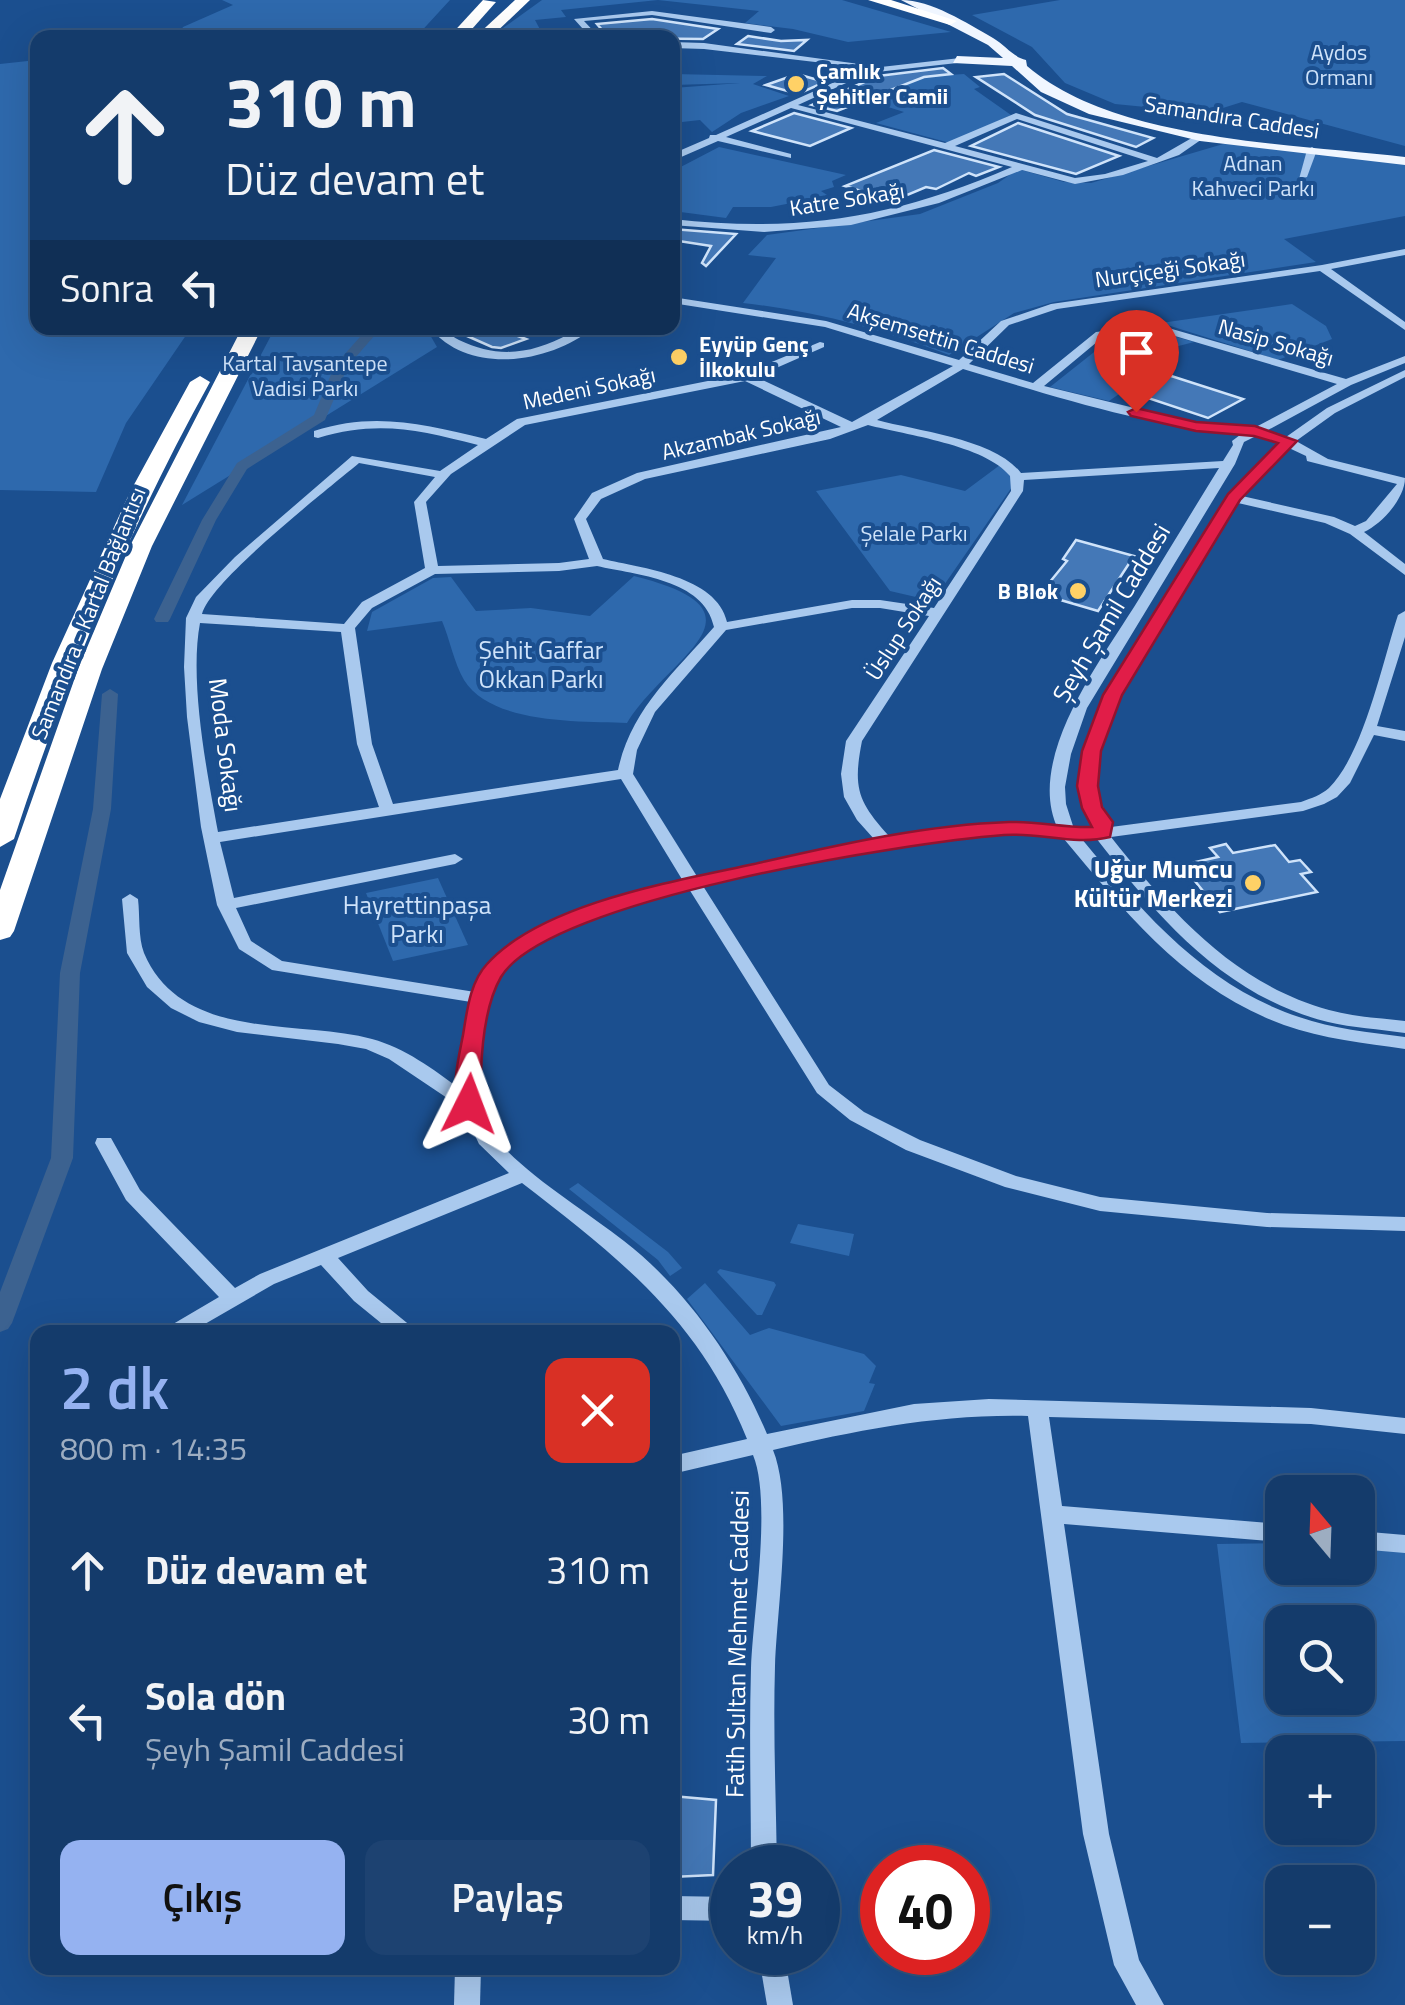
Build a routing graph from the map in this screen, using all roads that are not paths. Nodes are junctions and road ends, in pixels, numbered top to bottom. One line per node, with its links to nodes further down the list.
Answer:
1 (476, 0): 9 (highway)
2 (492, 0): 10 (highway)
3 (508, 0): 11 (highway)
4 (522, 0): 12 (highway)
5 (876, 0): 8 (highway)
6 (906, 0): 8 (main road, Samandıra Caddesi)
7 (923, 0): 16 (main road, Samandıra Caddesi)
8 (950, 21): 16 (main road, Samandıra Caddesi)
9 (450, 30)
10 (463, 30)
11 (478, 30)
12 (490, 30)
13 (588, 30): 14 (street)
14 (771, 30)
15 (680, 45): 18 (street)
16 (1020, 57): 17 (main road); 21 (main road, Samandıra Caddesi); 26 (main road, Samandıra Caddesi)
17 (957, 60): 18 (street)
18 (882, 68): 19 (street)
19 (789, 105): 20 (street); 22 (street)
20 (712, 137): 24 (street); 25 (street)
21 (1200, 137): 23 (main road, Samandıra Caddesi); 27 (street)
22 (947, 146): 27 (street); 28 (street)
23 (1312, 150): 26 (main road, Samandıra Caddesi); 29 (street)
24 (680, 153)
25 (788, 156)
26 (1405, 158)
27 (1155, 160): 28 (street)
28 (1021, 168): 30 (street, Katre Sokağı)
29 (1302, 177)
30 (680, 223)
31 (1405, 252): 32 (street, Nurçiçeği Sokağı)
32 (1322, 268): 34 (street); 41 (street, Nurçiçeği Sokağı)
33 (680, 301): 41 (street, Akşemsettin Caddesi)
34 (1402, 322)
35 (227, 335): 78 (highway, Samandıra - Kartal Bağlantısı)
36 (248, 335): 84 (highway, Samandıra - Kartal Bağlantısı)
37 (446, 335): 38 (street)
38 (575, 335)
39 (820, 344): 43 (street, Medeni Sokağı)
40 (1405, 359): 44 (street, Şeyh Şamil Caddesi)
41 (959, 367): 45 (street, Akşemsettin Caddesi); 46 (street, Akzambak Sokağı)
42 (1405, 373): 50 (street, Şeyh Şamil Caddesi)
43 (746, 377): 46 (street); 51 (street, Medeni Sokağı)
44 (1347, 383): 45 (street, Nasip Sokağı); 48 (street, Şeyh Şamil Caddesi)
45 (1034, 388): 47 (street, Akşemsettin Caddesi)
46 (860, 424): 57 (street); 61 (street, Akzambak Sokağı)
47 (1196, 427): 48 (street, Akşemsettin Caddesi); 52 (street, Akşemsettin Caddesi)
48 (1255, 431): 50 (street, Akşemsettin Caddesi); 52 (street, Şeyh Şamil Caddesi)
49 (318, 434): 51 (street)
50 (1289, 441): 53 (street, Şeyh Şamil Caddesi); 54 (street, Akşemsettin Caddesi)
51 (486, 443): 56 (street, Medeni Sokağı)
52 (1240, 445): 53 (street, Akşemsettin Caddesi); 55 (street, Şeyh Şamil Caddesi)
53 (1275, 454): 54 (street, Akşemsettin Caddesi); 59 (street, Şeyh Şamil Caddesi)
54 (1323, 460): 58 (street, Akşemsettin Caddesi)
55 (1229, 464): 57 (street); 73 (street, Şeyh Şamil Caddesi)
56 (442, 475): 62 (street, Medeni Sokağı); 66 (street)
57 (1017, 477): 64 (street, Üslup Sokağı)
58 (1405, 482): 60 (street)
59 (1234, 498): 60 (street); 74 (street, Şeyh Şamil Caddesi)
60 (1355, 530): 63 (street)
61 (597, 562): 62 (street); 67 (street)
62 (432, 570): 68 (street)
63 (1405, 570)
64 (936, 614): 67 (street); 79 (street, Üslup Sokağı)
65 (1405, 615): 69 (street)
66 (193, 618): 68 (street); 77 (street, Moda Sokağı)
67 (722, 627): 71 (street)
68 (348, 628): 72 (street)
69 (1368, 729): 70 (street); 74 (street)
70 (1405, 736)
71 (624, 774): 72 (street); 81 (street)
72 (388, 810): 77 (street)
73 (1061, 814): 74 (street); 75 (street); 76 (street, Şeyh Şamil Caddesi)
74 (1101, 825): 76 (street); 86 (street, Şeyh Şamil Caddesi)
75 (1034, 828): 76 (street); 79 (street)
76 (1070, 835): 87 (street, Şeyh Şamil Caddesi)
77 (213, 838): 83 (street, Moda Sokağı)
78 (0, 839)
79 (885, 841): 81 (street)
80 (455, 859): 83 (street)
81 (691, 884): 85 (street); 91 (street)
82 (130, 900): 88 (street)
83 (224, 906): 85 (street, Moda Sokağı)
84 (0, 931)
85 (480, 998): 88 (street)
86 (1405, 1026)
87 (1405, 1043)
88 (469, 1104): 90 (street, Fatih Sultan Mehmet Caddesi)
89 (104, 1142): 93 (street)
90 (524, 1175): 92 (street); 98 (street, Fatih Sultan Mehmet Caddesi)
91 (1405, 1224)
92 (324, 1256): 93 (street); 95 (street)
93 (232, 1298): 94 (street)
94 (187, 1325)
95 (396, 1325)
96 (1037, 1408): 97 (street); 98 (street); 100 (street)
97 (1405, 1426)
98 (759, 1443): 99 (street); 104 (street, Fatih Sultan Mehmet Caddesi)
99 (680, 1462)
100 (1052, 1514): 101 (street); 111 (street)
101 (1265, 1532)
102 (1375, 1541): 103 (street)
103 (1405, 1544)
104 (764, 1845)
105 (680, 1908): 106 (street)
106 (710, 1909)
107 (468, 1975): 109 (street)
108 (775, 1975): 110 (street)
109 (467, 2005)
110 (780, 2005)
111 (1151, 2005)

